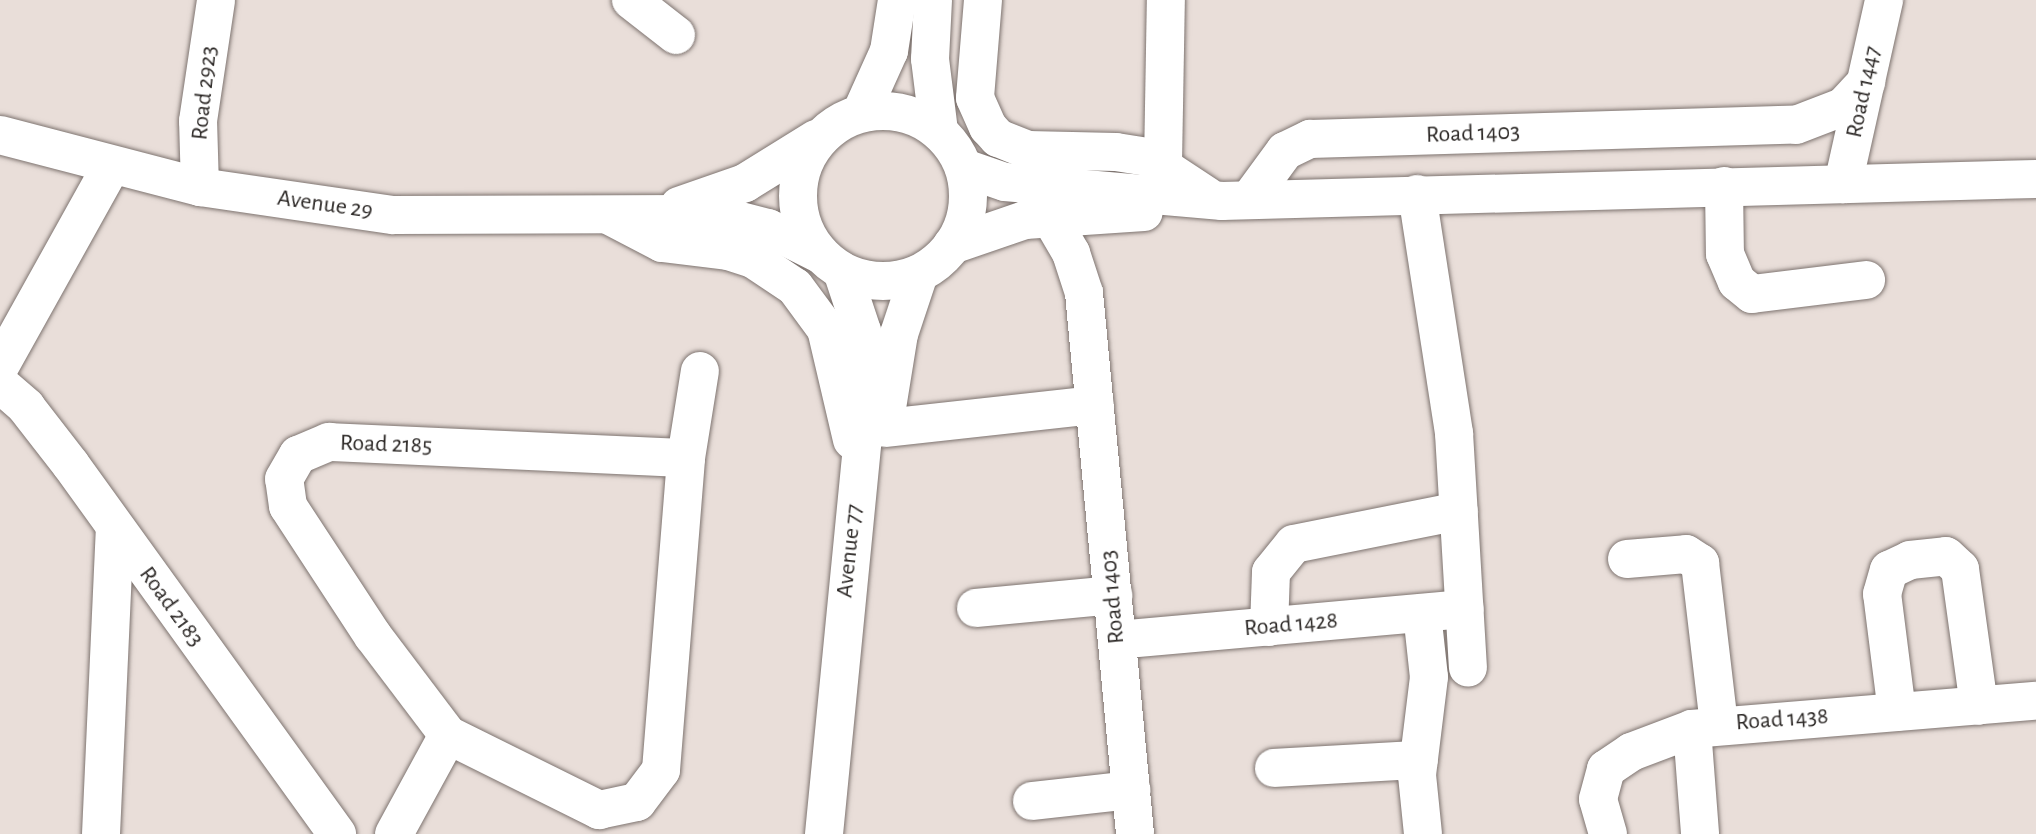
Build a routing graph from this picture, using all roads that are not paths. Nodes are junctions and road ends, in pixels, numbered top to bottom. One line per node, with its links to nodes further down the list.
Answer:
1 (216, 0): 21 (street, Road 2923)
2 (631, 0): 8 (street)
3 (897, 0): 10 (street)
4 (933, 0): 12 (street)
5 (983, 0): 15 (street)
6 (1166, 0): 15 (street)
7 (1884, 0): 9 (street, Road 1447)
8 (676, 35)
9 (1866, 82): 11 (street, Road 1403); 18 (street, Road 1447)
10 (861, 113): 12 (street); 13 (street)
11 (1725, 125): 20 (street); 23 (street, Road 1403)
12 (939, 131): 17 (street)
13 (823, 134): 24 (street, Avenue 29); 29 (street)
14 (3, 139): 16 (street, Avenue 29)
15 (1163, 164): 23 (street)
16 (112, 165): 21 (street, Avenue 29); 33 (street)
17 (964, 169): 23 (street); 28 (street)
18 (1843, 184): 19 (street); 20 (street)
19 (2031, 184)
20 (1736, 186): 22 (street); 31 (street)
21 (200, 187): 26 (street, Avenue 29)
22 (1417, 194): 23 (street); 40 (street)
23 (1226, 199): 25 (street)
24 (657, 211): 26 (street, Avenue 29); 29 (street, Avenue 29)
25 (1111, 214): 27 (street); 32 (street, Road 1403)
26 (607, 215): 39 (street)
27 (1050, 217): 28 (street); 32 (street, Road 1403)
28 (952, 245): 30 (street)
29 (831, 262): 30 (street); 39 (street, Avenue 77)
30 (919, 274): 37 (street, Avenue 77)
31 (1866, 280)
32 (1084, 293): 36 (street, Road 1403)
33 (0, 366)
34 (700, 371): 38 (street, Road 2185)
35 (0, 384): 41 (street, Road 2183)
36 (1095, 405): 37 (street); 43 (street, Road 1403)
37 (885, 428): 63 (street, Avenue 77)
38 (686, 458): 54 (street, Road 2185); 54 (street, Road 2185)
39 (860, 461): 62 (street, Avenue 77)
40 (1459, 511): 45 (street); 47 (street)
41 (115, 530): 59 (street); 60 (street, Road 2183)
42 (1627, 559): 53 (street)
43 (1113, 595): 44 (street); 48 (street, Road 1403)
44 (976, 608)
45 (1465, 609): 46 (street, Road 1428); 49 (street)
46 (1422, 613): 47 (street, Road 1428); 55 (street)
47 (1269, 626): 48 (street, Road 1428)
48 (1117, 640): 57 (street, Road 1403)
49 (1468, 668)
50 (2036, 701): 51 (street, Road 1438)
51 (1979, 706): 52 (street, Road 1438); 52 (street)
52 (1897, 712): 53 (street, Road 1438)
53 (1706, 727): 66 (street, Road 1438); 67 (street)
54 (448, 735): 61 (street)
55 (1419, 760): 56 (street); 65 (street)
56 (1274, 768)
57 (1131, 790): 58 (street); 64 (street, Road 1403)
58 (1032, 801)
59 (102, 834)
60 (337, 834)
61 (394, 834)
62 (824, 834)
63 (849, 834)
64 (1135, 834)
65 (1423, 834)
66 (1608, 834)
67 (1700, 834)

